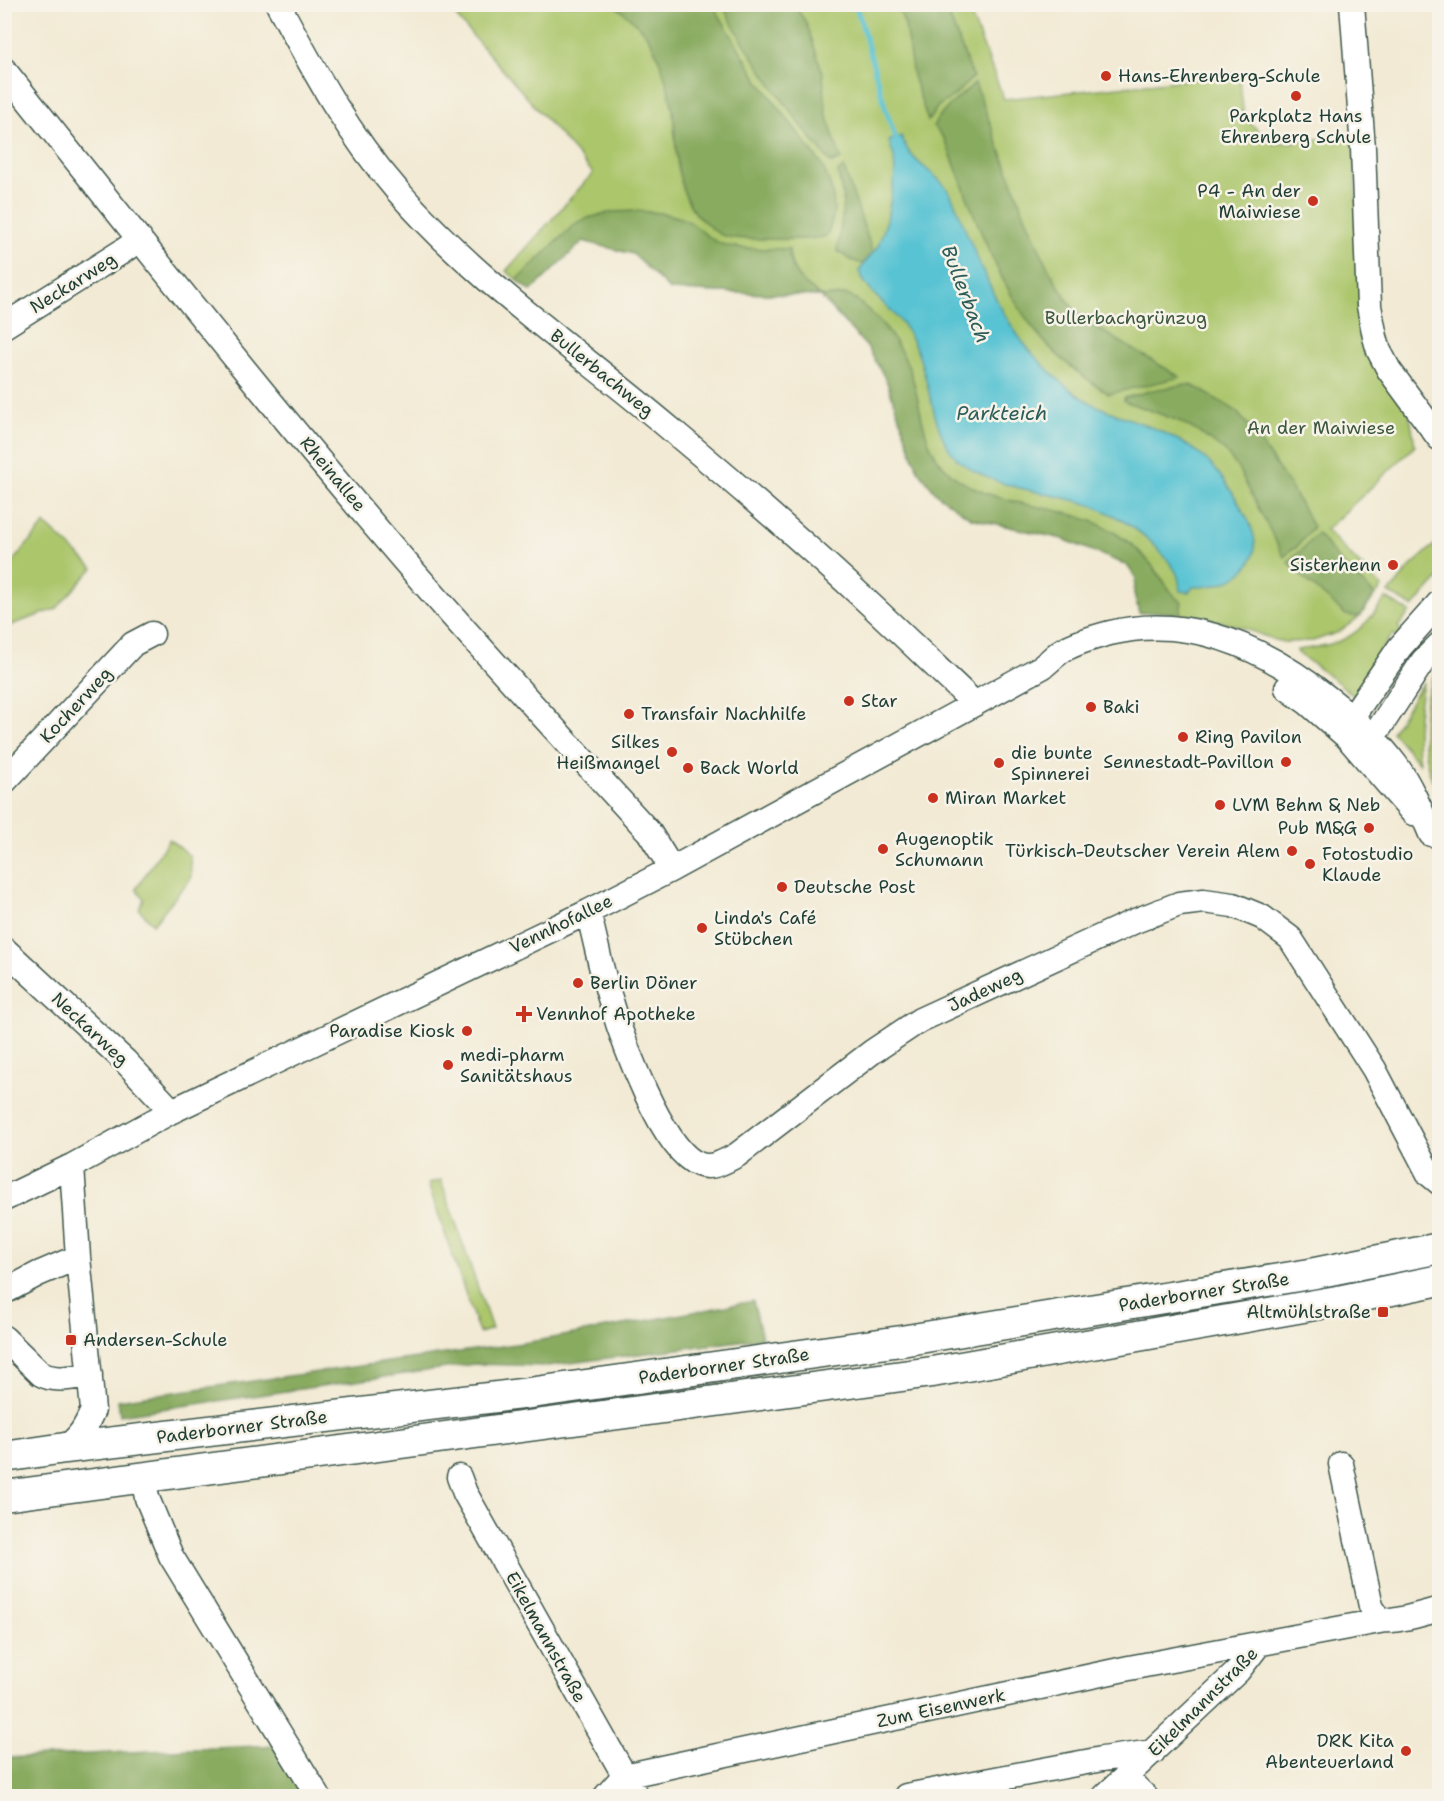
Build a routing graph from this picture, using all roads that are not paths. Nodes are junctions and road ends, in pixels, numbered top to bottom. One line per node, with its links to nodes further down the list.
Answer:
1 (278, 4): 13 (street, Bullerbachweg)
2 (1352, 4): 6 (street)
3 (4, 70): 4 (street, Rheinallee)
4 (140, 238): 5 (street, Neckarweg); 18 (street, Rheinallee)
5 (4, 326)
6 (1439, 438)
7 (1440, 602): 11 (street)
8 (152, 634): 16 (street, Kocherweg)
9 (1440, 644): 12 (street)
10 (1042, 667): 13 (street, Vennhofallee); 14 (street); 15 (street)
11 (1381, 674): 12 (street); 14 (street)
12 (1402, 693): 15 (street)
13 (974, 703): 18 (street, Vennhofallee)
14 (1352, 717): 15 (street)
15 (1365, 743): 17 (street)
16 (4, 782)
17 (1435, 840)
18 (672, 869): 19 (street, Vennhofallee)
19 (588, 912): 21 (street, Vennhofallee); 23 (street, Jadeweg)
20 (4, 949): 21 (street, Neckarweg)
21 (172, 1111): 22 (street, Vennhofallee)
22 (72, 1166): 24 (street, Vennhofallee); 26 (street)
23 (1440, 1183)
24 (4, 1199)
25 (1440, 1248): 31 (main road, Paderborner Straße)
26 (78, 1257): 28 (street); 30 (street)
27 (1440, 1280): 34 (main road, Paderborner Straße)
28 (4, 1292)
29 (4, 1338): 30 (street)
30 (90, 1375): 31 (street)
31 (65, 1448): 32 (main road, Paderborner Straße)
32 (4, 1457)
33 (1341, 1464): 38 (street)
34 (143, 1477): 36 (main road, Paderborner Straße); 43 (street)
35 (459, 1477): 41 (street, Eikelmannstraße)
36 (4, 1497)
37 (1440, 1609): 38 (street, Eikelmannstraße)
38 (1385, 1620): 39 (street, Eikelmannstraße)
39 (1259, 1644): 40 (street, Eikelmannstraße); 41 (street, Zum Eisenwerk)
40 (1153, 1752): 42 (street, Eikelmannstraße); 46 (street)
41 (624, 1776): 44 (street); 45 (street, Eikelmannstraße)
42 (1126, 1778): 47 (street, Eikelmannstraße); 48 (street)
43 (318, 1797)
44 (606, 1797)
45 (636, 1797)
46 (906, 1797)
47 (1105, 1797)
48 (1144, 1797)

